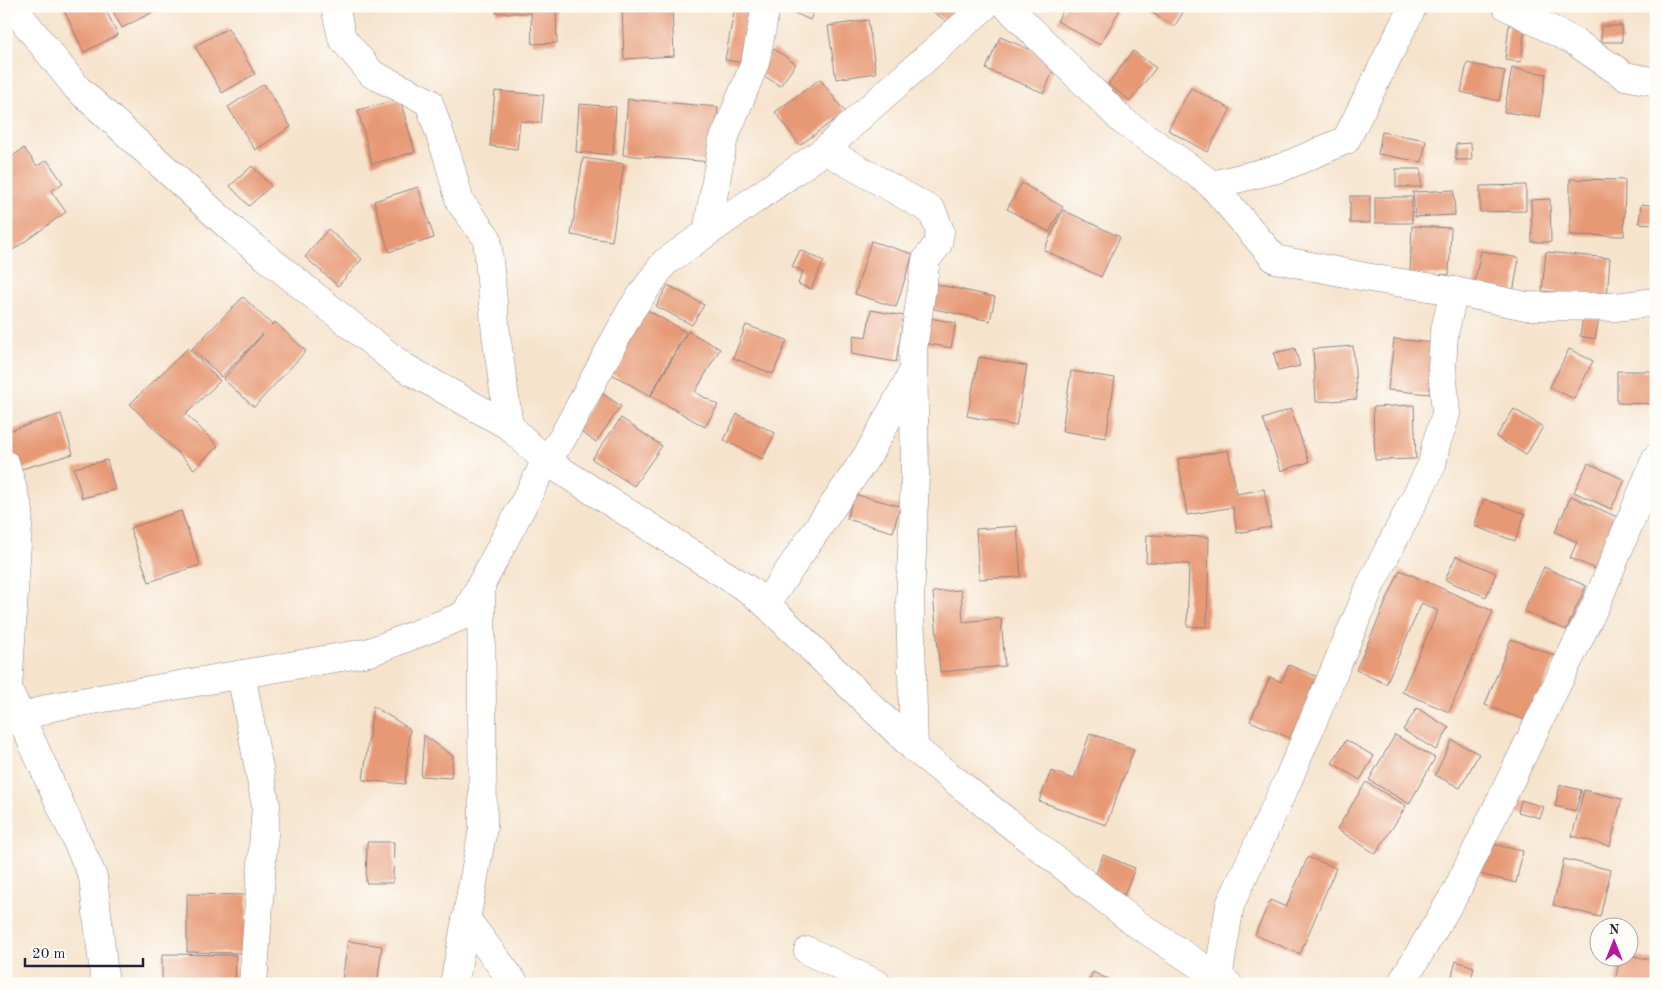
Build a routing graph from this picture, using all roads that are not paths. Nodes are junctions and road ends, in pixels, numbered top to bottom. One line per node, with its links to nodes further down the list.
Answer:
1 (12, 6): 15 (street)
2 (335, 6): 15 (street)
3 (766, 6): 11 (street)
4 (985, 6): 9 (street)
5 (1007, 6): 10 (street)
6 (1413, 6): 10 (street)
7 (1506, 6): 8 (street)
8 (1656, 82)
9 (825, 150): 11 (street); 14 (street)
10 (1212, 185): 12 (street)
11 (707, 232): 17 (street)
12 (1454, 291): 13 (street); 26 (street)
13 (1656, 302)
14 (912, 373): 20 (street); 23 (street)
15 (509, 426): 17 (street)
16 (1656, 458): 32 (street)
17 (546, 461): 19 (street); 20 (street)
18 (6, 465): 22 (street)
19 (481, 585): 21 (street); 24 (street)
20 (766, 604): 23 (street)
21 (241, 674): 22 (street); 28 (street)
22 (14, 720): 27 (street)
23 (914, 748): 26 (street)
24 (466, 919): 29 (street); 30 (street)
25 (808, 951): 31 (street)
26 (1220, 982)
27 (105, 984)
28 (253, 984)
29 (454, 984)
30 (516, 984)
31 (877, 984)
32 (1401, 984)

